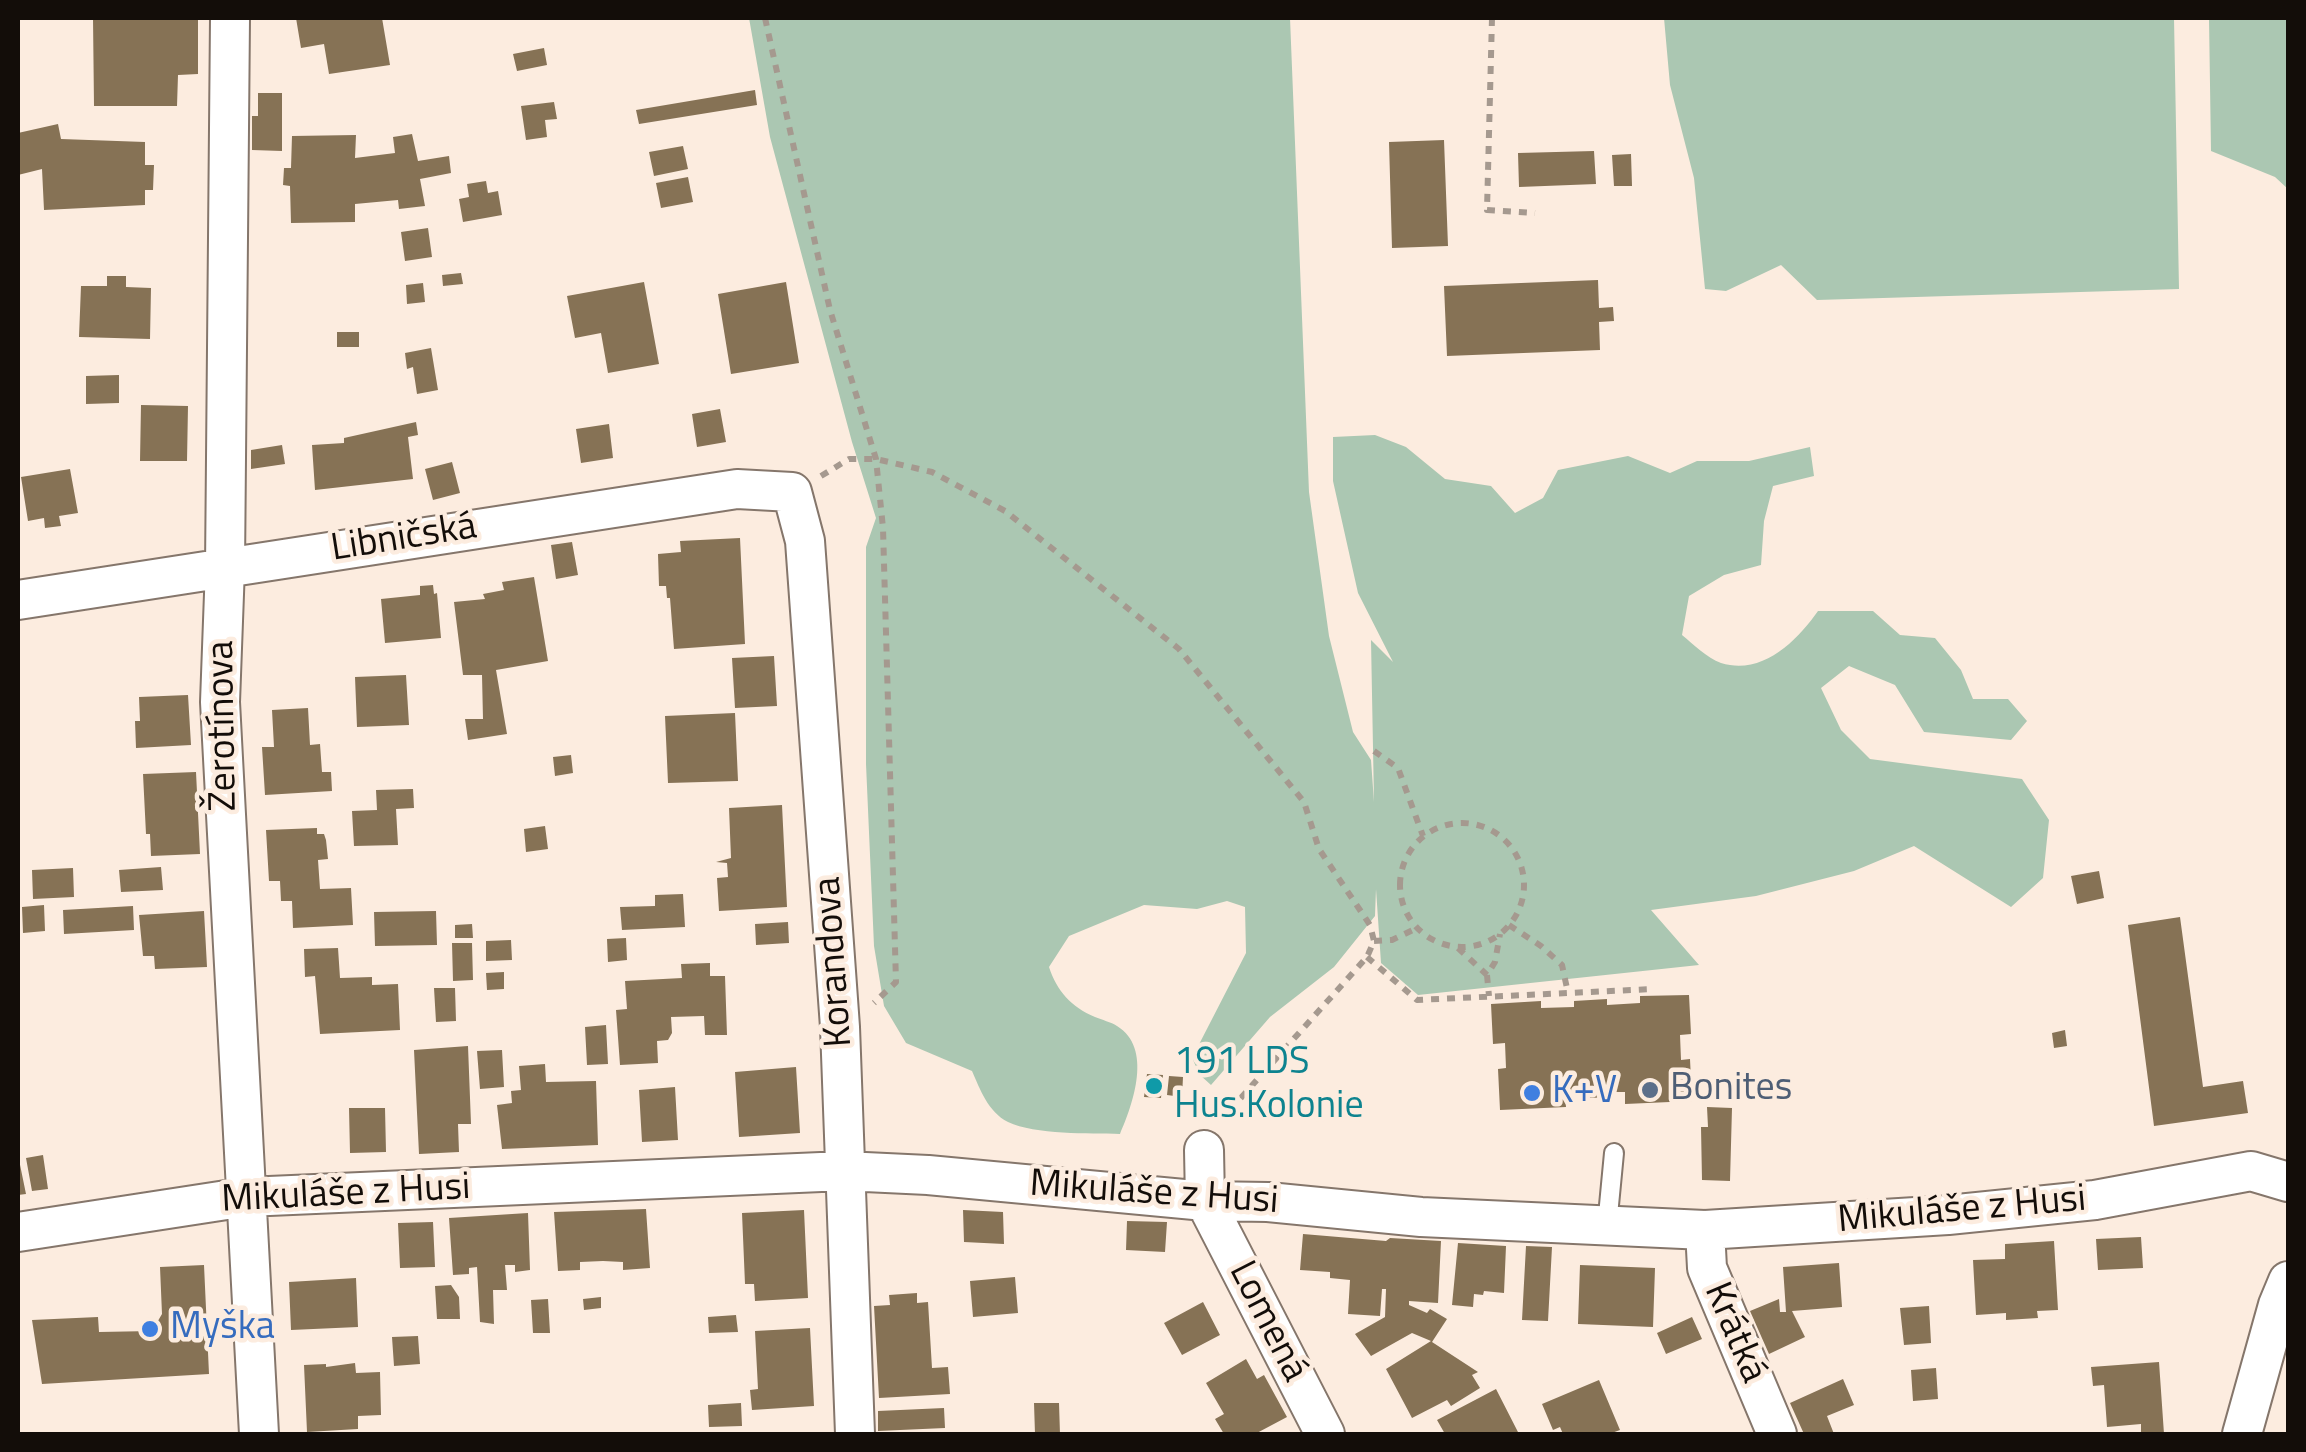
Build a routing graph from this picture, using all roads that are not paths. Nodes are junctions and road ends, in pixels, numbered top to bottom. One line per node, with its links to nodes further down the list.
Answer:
1 (230, 18): 3 (street, Žerotínova)
2 (792, 492): 3 (street, Libničská); 7 (street, Korandova)
3 (225, 566): 4 (street, Libničská); 9 (street, Žerotínova)
4 (18, 600)
5 (1204, 1150): 10 (street, Lomená)
6 (1614, 1154): 11 (lane)
7 (844, 1172): 9 (street, Mikuláše z Husi); 10 (street, Mikuláše z Husi); 16 (street, Korandova)
8 (2288, 1182): 12 (street, Mikuláše z Husi)
9 (246, 1197): 13 (street, Mikuláše z Husi); 15 (street, Žerotínova)
10 (1205, 1201): 11 (street, Mikuláše z Husi); 17 (street, Lomená)
11 (1606, 1226): 12 (street, Mikuláše z Husi)
12 (1705, 1230): 18 (street, Krátká)
13 (18, 1232)
14 (2288, 1281): 19 (street)
15 (258, 1434)
16 (855, 1434)
17 (1325, 1434)
18 (1777, 1434)
19 (2242, 1434)

